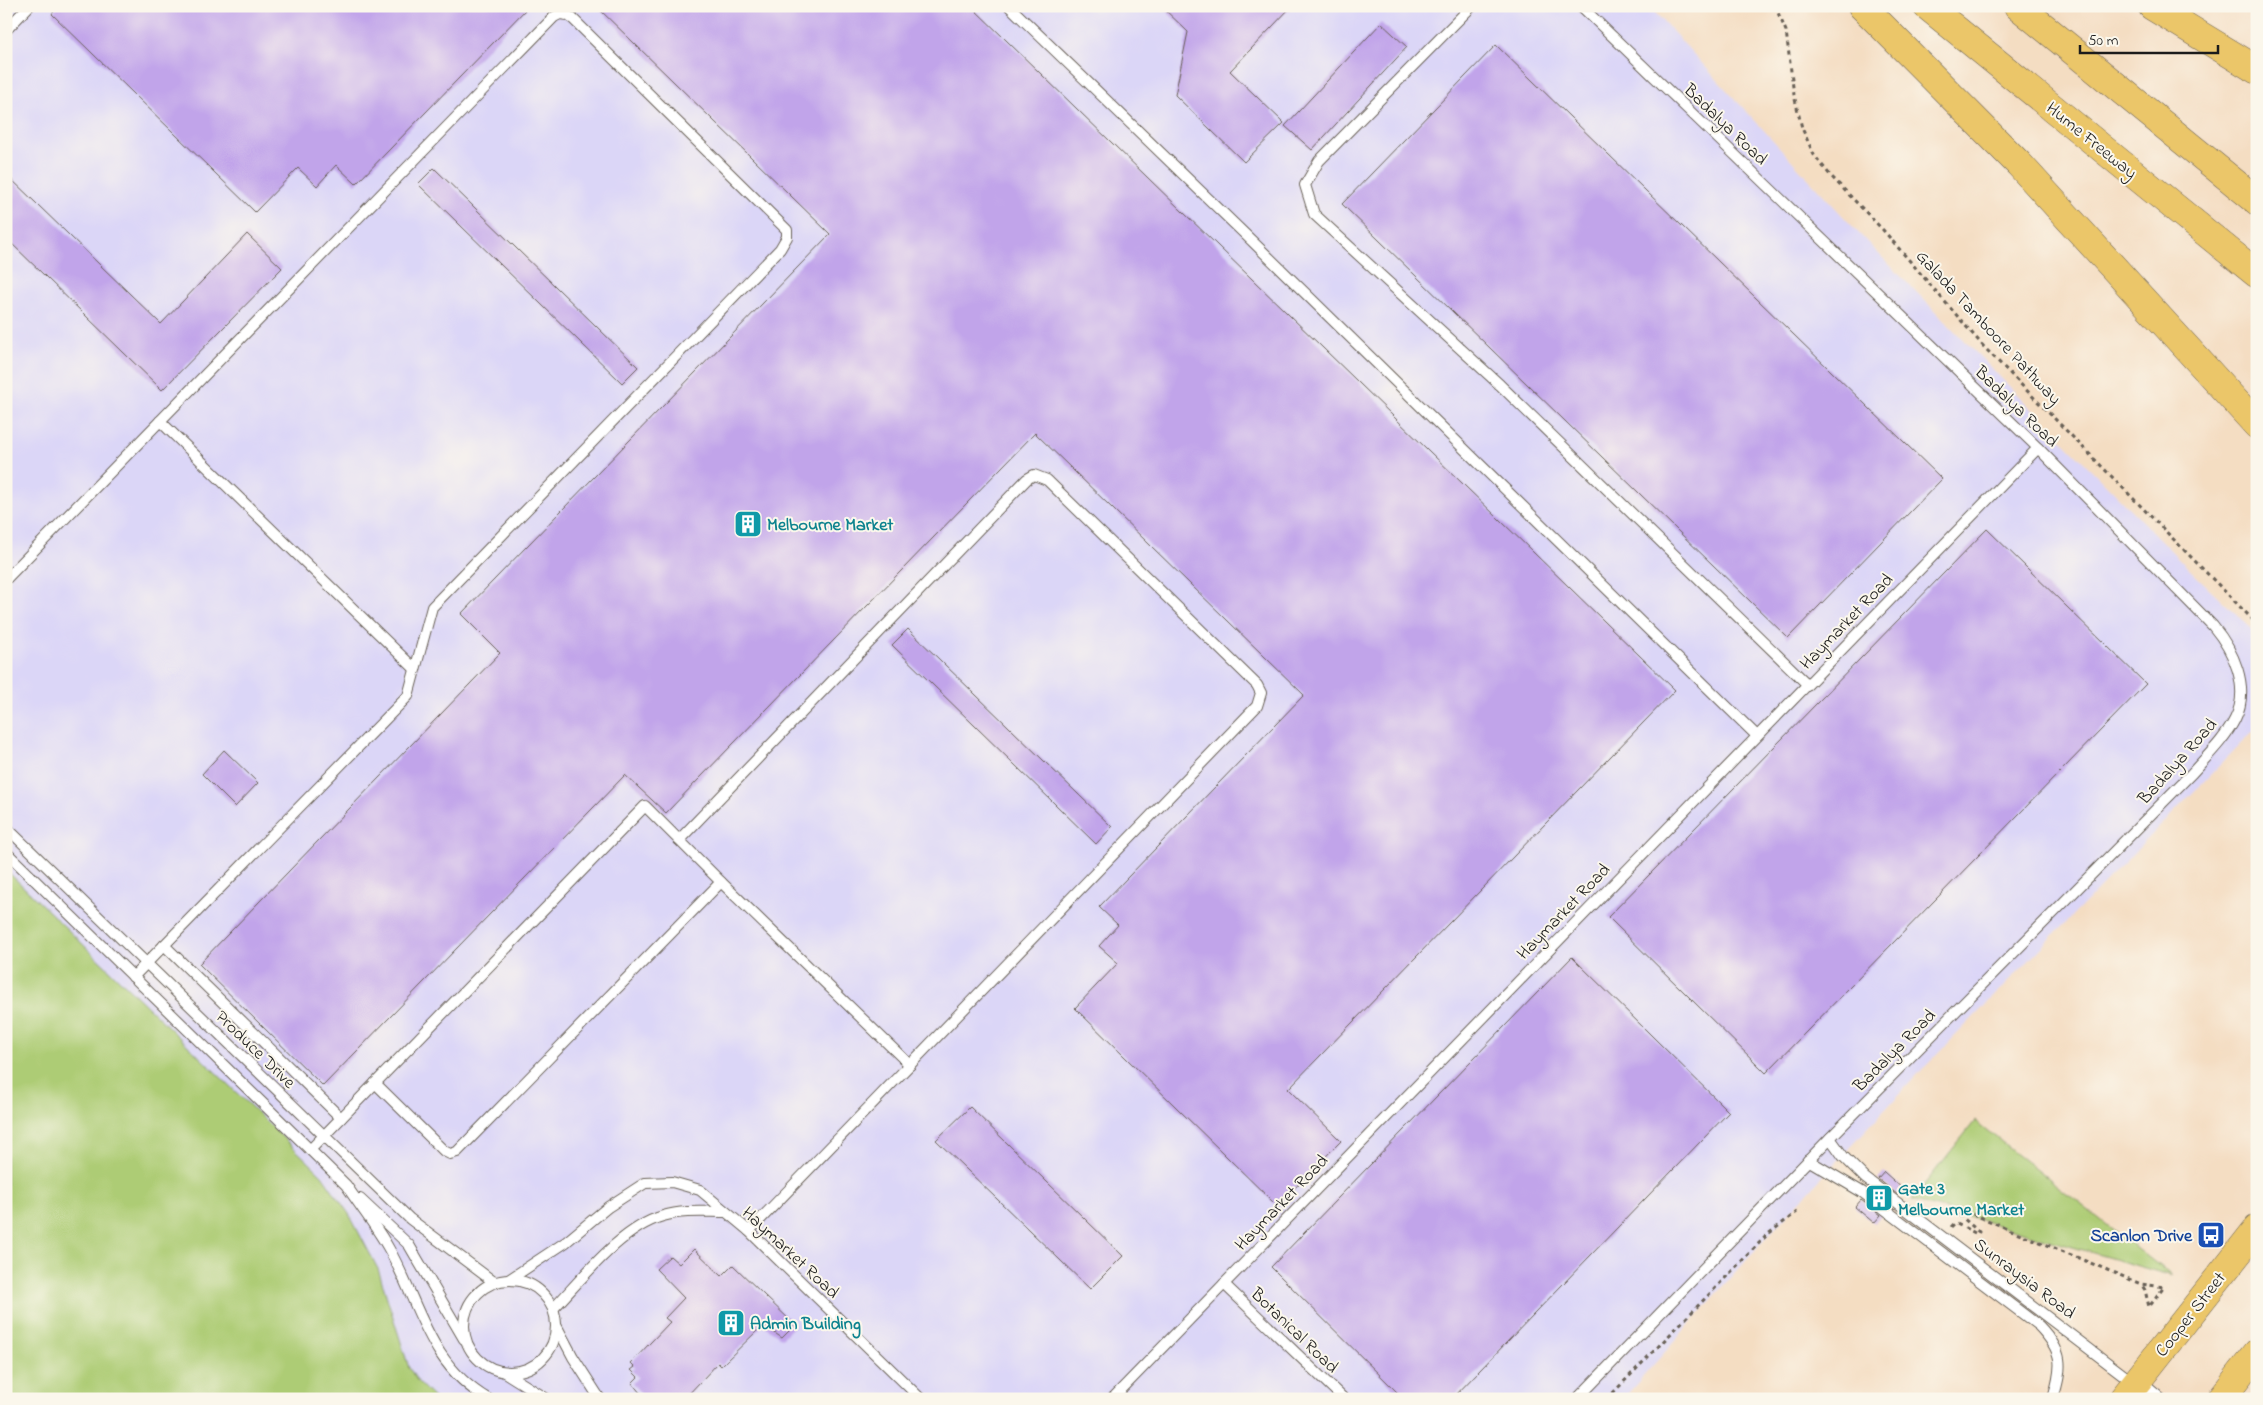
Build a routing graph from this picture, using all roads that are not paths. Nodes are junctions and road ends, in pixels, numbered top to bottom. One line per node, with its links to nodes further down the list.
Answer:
1 (29, 6): 9 (lane)
2 (1008, 6): 19 (lane)
3 (1472, 6): 18 (lane)
4 (1580, 6): 15 (lane, Badalya Road)
5 (1862, 6): 14 (main road)
6 (1927, 6): 12 (main road, Hume Freeway)
7 (2018, 6): 11 (main road)
8 (2152, 6): 10 (main road)
9 (6, 30)
10 (2257, 70)
11 (2257, 201)
12 (2257, 274)
13 (160, 421): 16 (lane); 17 (lane); 17 (lane)
14 (2257, 425)
15 (2038, 448): 18 (lane, Haymarket Road); 31 (lane, Badalya Road)
16 (6, 579)
17 (415, 669): 24 (lane)
18 (1807, 684): 19 (lane, Haymarket Road)
19 (1757, 736): 40 (lane, Haymarket Road)
20 (6, 827): 25 (lane, Produce Drive)
21 (679, 840): 23 (lane); 27 (lane); 28 (lane)
22 (6, 852): 26 (lane, Produce Drive)
23 (721, 882): 27 (lane); 28 (lane)
24 (164, 945): 25 (lane); 29 (lane)
25 (146, 963): 26 (lane); 30 (lane, Produce Drive)
26 (133, 977): 32 (lane, Produce Drive)
27 (910, 1065): 37 (lane)
28 (375, 1083): 29 (lane)
29 (341, 1118): 30 (lane)
30 (323, 1136): 32 (lane); 39 (lane, Produce Drive)
31 (1830, 1138): 33 (lane, Badalya Road); 46 (lane, Sunraysia Road)
32 (310, 1150): 34 (lane, Produce Drive)
33 (1808, 1160): 53 (lane, Badalya Road); 54 (lane, Sunraysia Road)
34 (346, 1185): 43 (lane, Produce Drive); 47 (lane, Produce Drive)
35 (724, 1212): 37 (lane, Haymarket Road); 38 (lane, Haymarket Road); 41 (lane, Haymarket Road)
36 (2257, 1229): 46 (main road, Cooper Street)
37 (749, 1231): 50 (lane, Haymarket Road)
38 (510, 1279): 39 (lane); 41 (lane)
39 (494, 1282): 43 (lane)
40 (1224, 1284): 51 (lane, Haymarket Road); 52 (lane, Botanical Road)
41 (553, 1309): 42 (lane)
42 (556, 1325): 45 (lane); 49 (lane)
43 (468, 1346): 45 (lane)
44 (2257, 1353): 55 (main road)
45 (504, 1372): 48 (lane)
46 (2137, 1394)
47 (488, 1399)
48 (547, 1399)
49 (600, 1399)
50 (922, 1399)
51 (1112, 1399)
52 (1344, 1399)
53 (1576, 1399)
54 (2053, 1399)
55 (2221, 1399)

